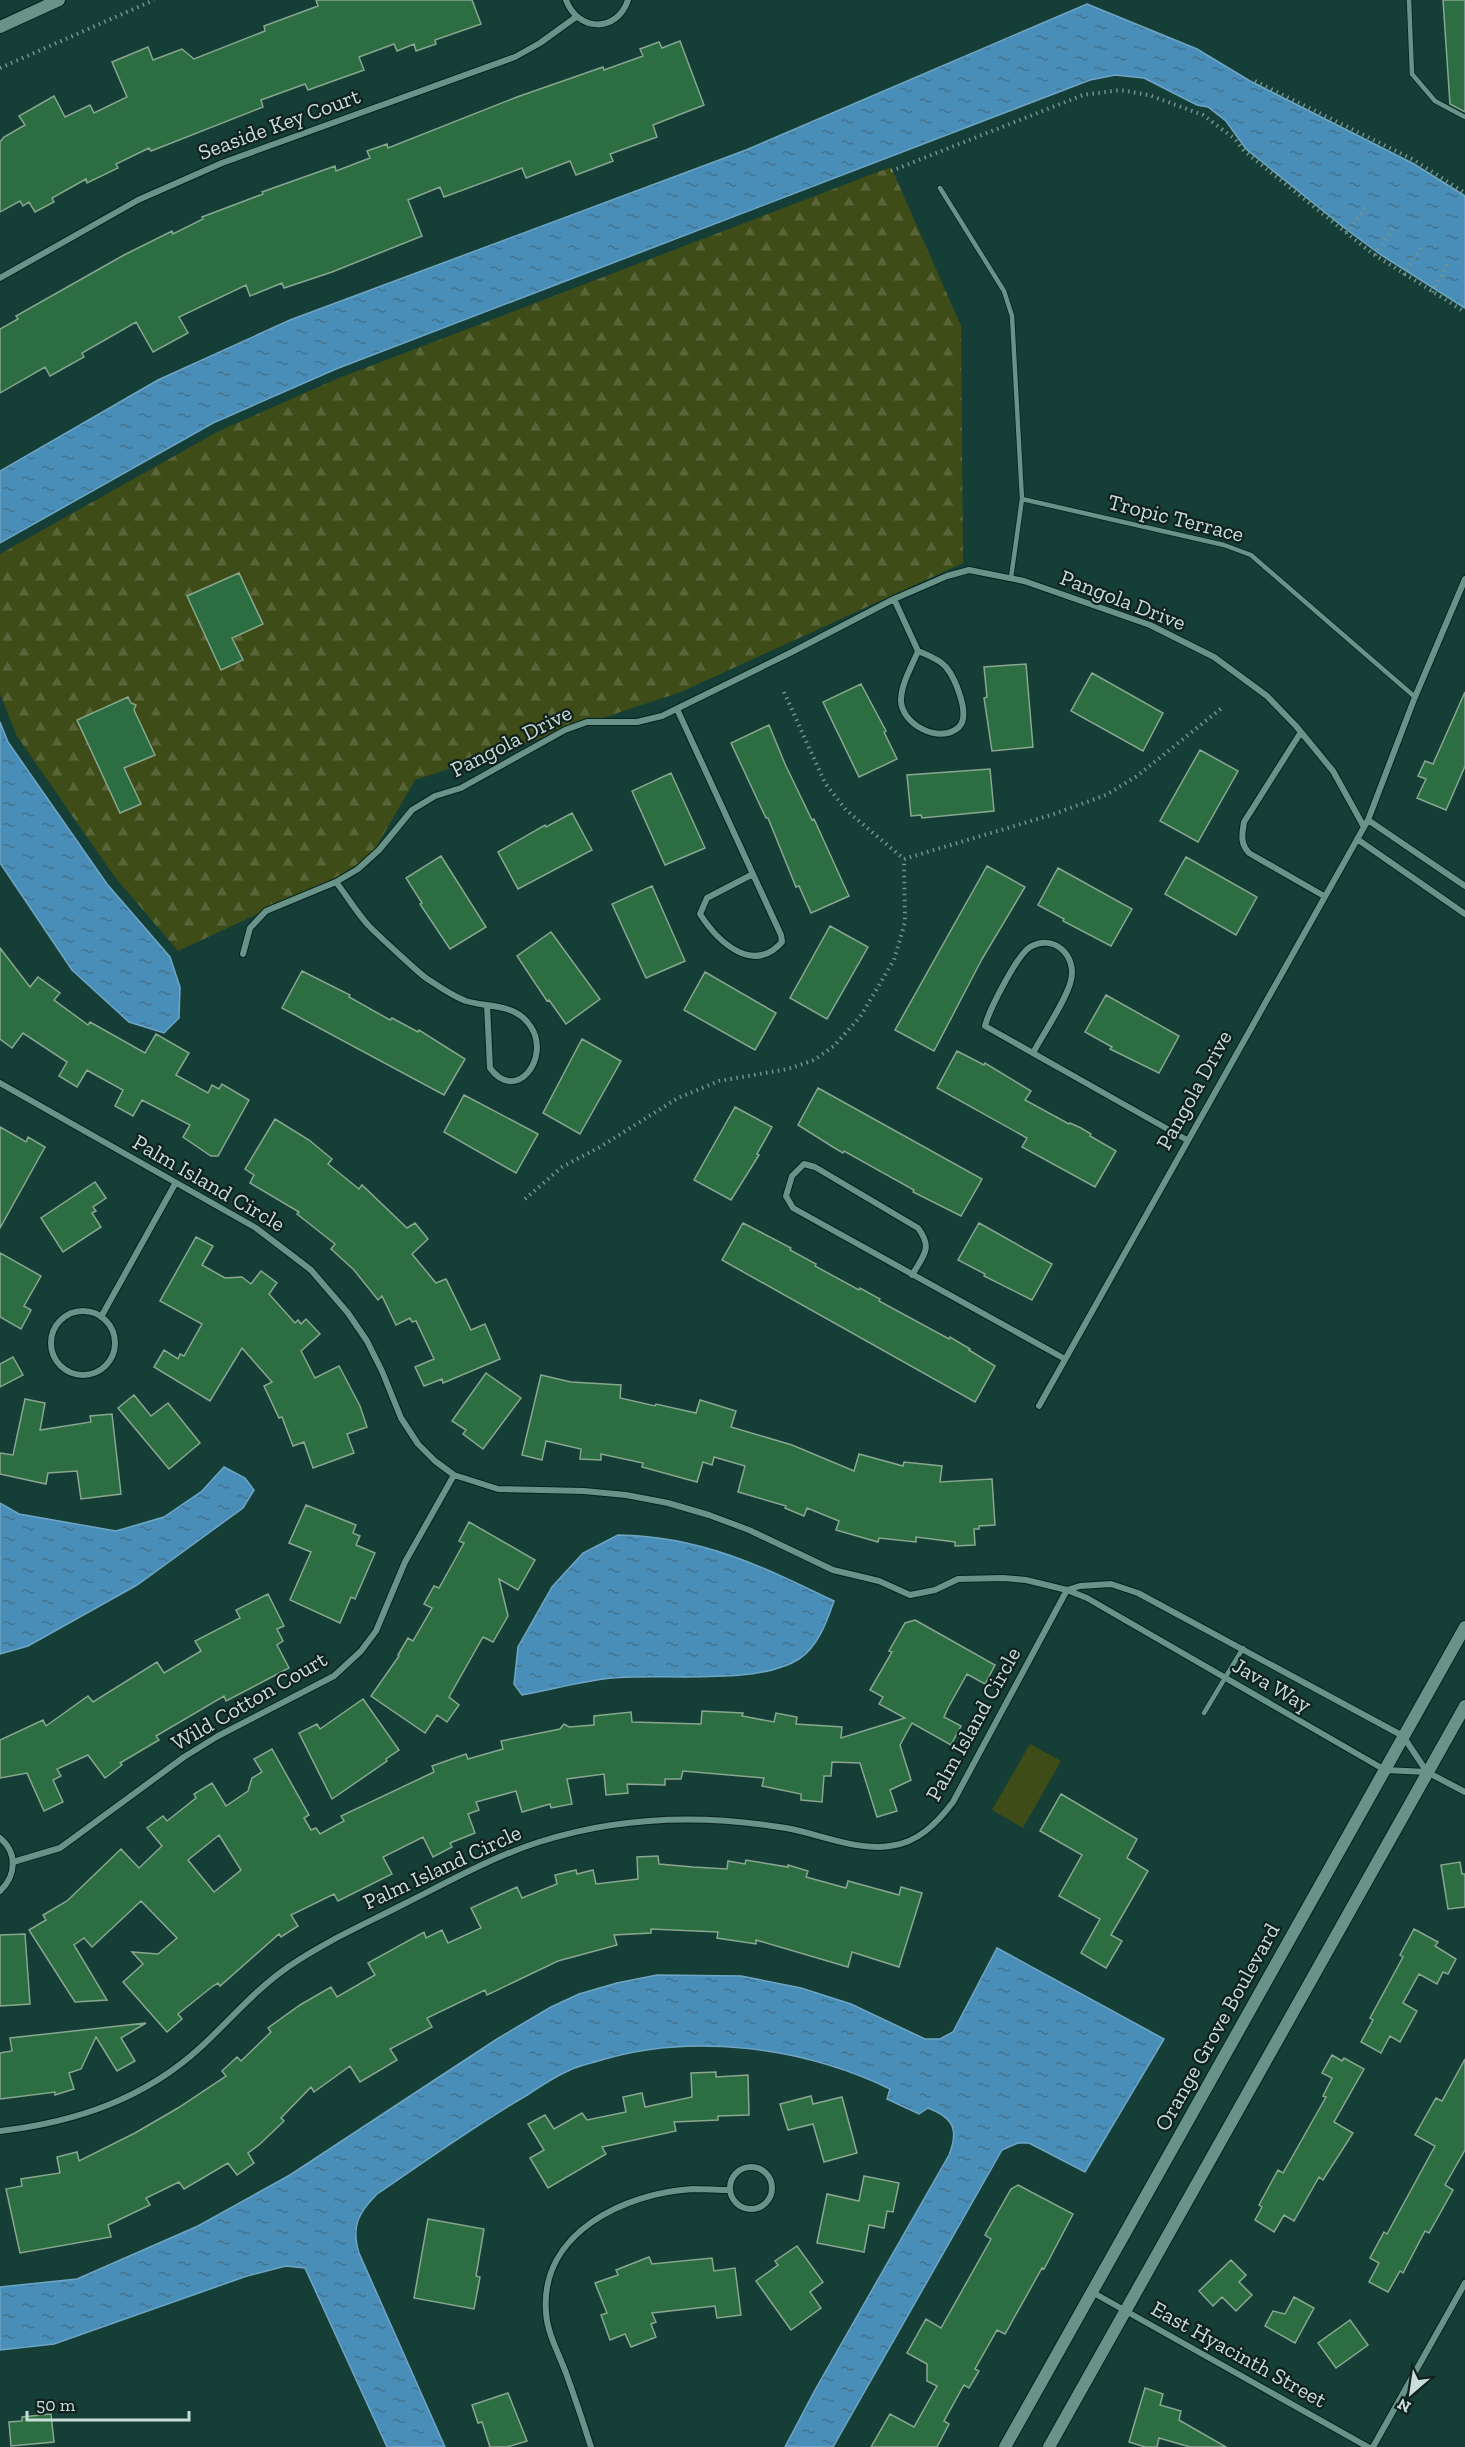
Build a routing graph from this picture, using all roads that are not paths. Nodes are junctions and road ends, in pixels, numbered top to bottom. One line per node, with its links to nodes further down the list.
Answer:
1 (59, 0): 6 (street)
2 (566, 0): 5 (street)
3 (628, 0): 5 (street)
4 (1409, 0): 7 (lane)
5 (576, 17): 9 (street, Seaside Key Court)
6 (0, 27)
7 (1465, 117)
8 (940, 188): 10 (lane)
9 (0, 278)
10 (1022, 499): 11 (lane); 15 (lane, Tropic Terrace)
11 (1011, 578): 13 (street, Pangola Drive); 17 (street, Pangola Drive)
12 (1465, 579): 15 (street)
13 (894, 599): 14 (street); 16 (street, Pangola Drive)
14 (918, 651): 14 (street)
15 (1414, 697): 18 (street)
16 (677, 709): 20 (street); 21 (street, Pangola Drive)
17 (1301, 732): 18 (street, Pangola Drive); 23 (street)
18 (1366, 824): 19 (street, Pangola Drive); 22 (street)
19 (1357, 839): 23 (street, Pangola Drive); 24 (street)
20 (753, 874): 20 (street)
21 (336, 882): 25 (street, Pangola Drive); 26 (street)
22 (1465, 886)
23 (1324, 896): 29 (street, Pangola Drive)
24 (1465, 914)
25 (243, 954)
26 (488, 1005): 26 (street)
27 (1033, 1053): 27 (street); 29 (street)
28 (0, 1083): 30 (street, Palm Island Circle)
29 (1187, 1140): 33 (street, Pangola Drive)
30 (175, 1184): 32 (street); 35 (street, Palm Island Circle)
31 (912, 1275): 31 (street); 33 (street)
32 (101, 1317): 32 (street)
33 (1065, 1359): 34 (street, Pangola Drive)
34 (1039, 1406)
35 (454, 1475): 36 (street, Palm Island Circle); 47 (street, Wild Cotton Court)
36 (1067, 1590): 38 (street, Palm Island Circle); 39 (street, Java Way); 49 (street, Palm Island Circle)
37 (1465, 1627): 42 (street, Orange Grove Boulevard)
38 (1243, 1648): 39 (lane); 42 (street, Palm Island Circle)
39 (1226, 1680): 41 (lane); 43 (street, Java Way)
40 (1465, 1706): 44 (street)
41 (1204, 1713)
42 (1403, 1736): 43 (street, Orange Grove Boulevard); 44 (street, Palm Island Circle)
43 (1384, 1770): 44 (street, Java Way); 52 (street, Orange Grove Boulevard)
44 (1427, 1772): 45 (street, Java Way); 53 (street)
45 (1465, 1792)
46 (0, 1838): 47 (street)
47 (14, 1862): 48 (street)
48 (0, 1891)
49 (0, 2131)
50 (730, 2190): 50 (street); 54 (street)
51 (1465, 2283): 58 (street)
52 (1092, 2292): 53 (street, East Hyacinth Street); 55 (street, Orange Grove Boulevard)
53 (1124, 2311): 56 (street); 57 (street, East Hyacinth Street)
54 (591, 2447)
55 (1005, 2447)
56 (1048, 2447)
57 (1368, 2447)
58 (1373, 2447)

